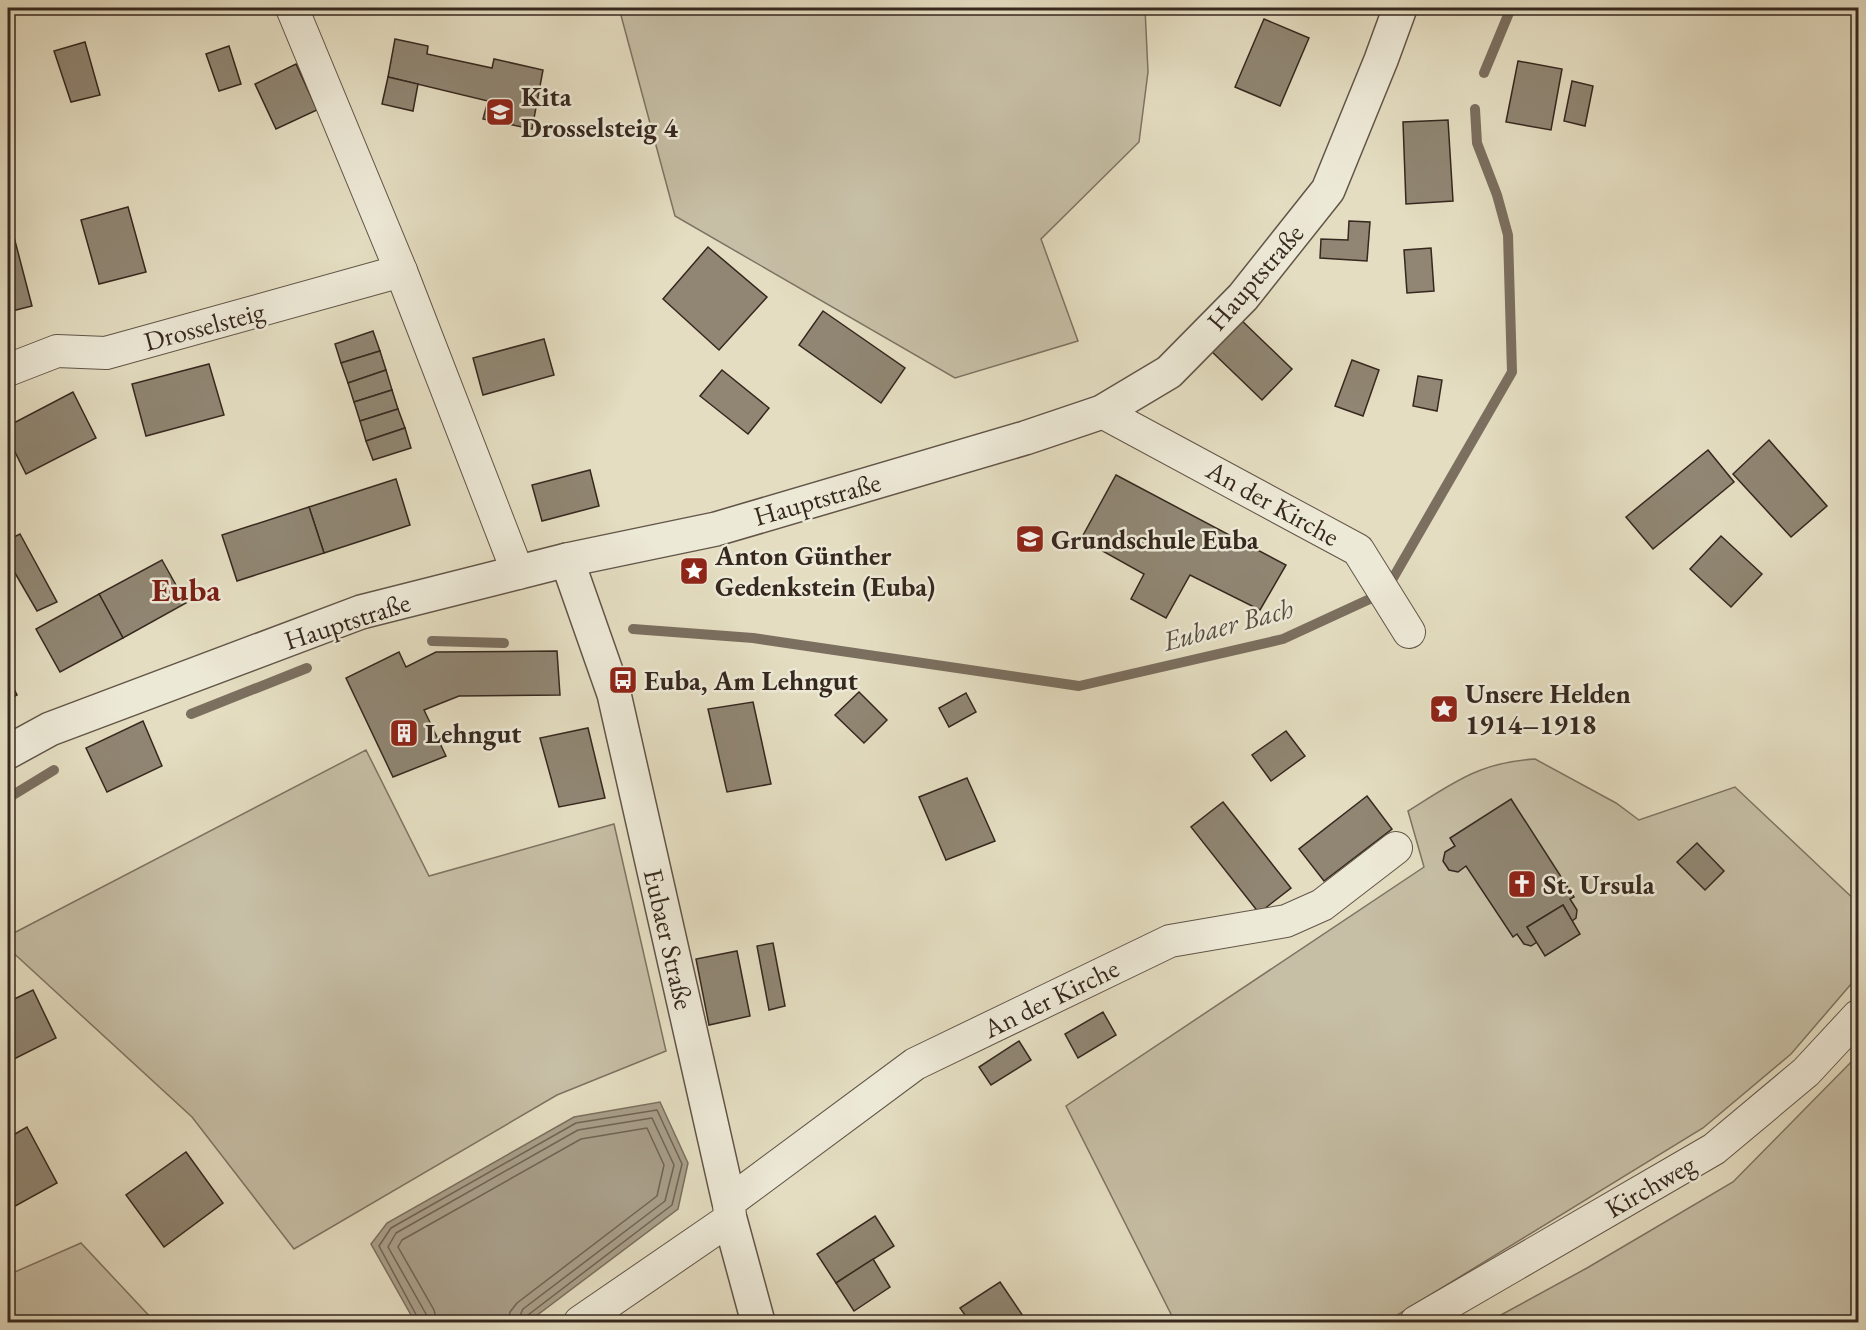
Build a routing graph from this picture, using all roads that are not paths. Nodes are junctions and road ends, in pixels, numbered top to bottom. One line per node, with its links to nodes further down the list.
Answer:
1 (292, 8): 3 (street)
2 (1400, 8): 5 (street, Hauptstraße)
3 (401, 272): 4 (street, Drosselsteig); 7 (street)
4 (8, 370)
5 (1102, 412): 6 (street, Hauptstraße); 8 (street, An der Kirche)
6 (567, 560): 7 (street, Hauptstraße); 12 (street, Eubaer Straße)
7 (518, 573): 9 (street, Hauptstraße)
8 (1409, 632)
9 (8, 752)
10 (1396, 848): 12 (street, An der Kirche)
11 (1858, 1016): 15 (street, Kirchweg)
12 (730, 1210): 13 (street, An der Kirche); 14 (street, Eubaer Straße)
13 (580, 1323)
14 (758, 1323)
15 (1416, 1323)

